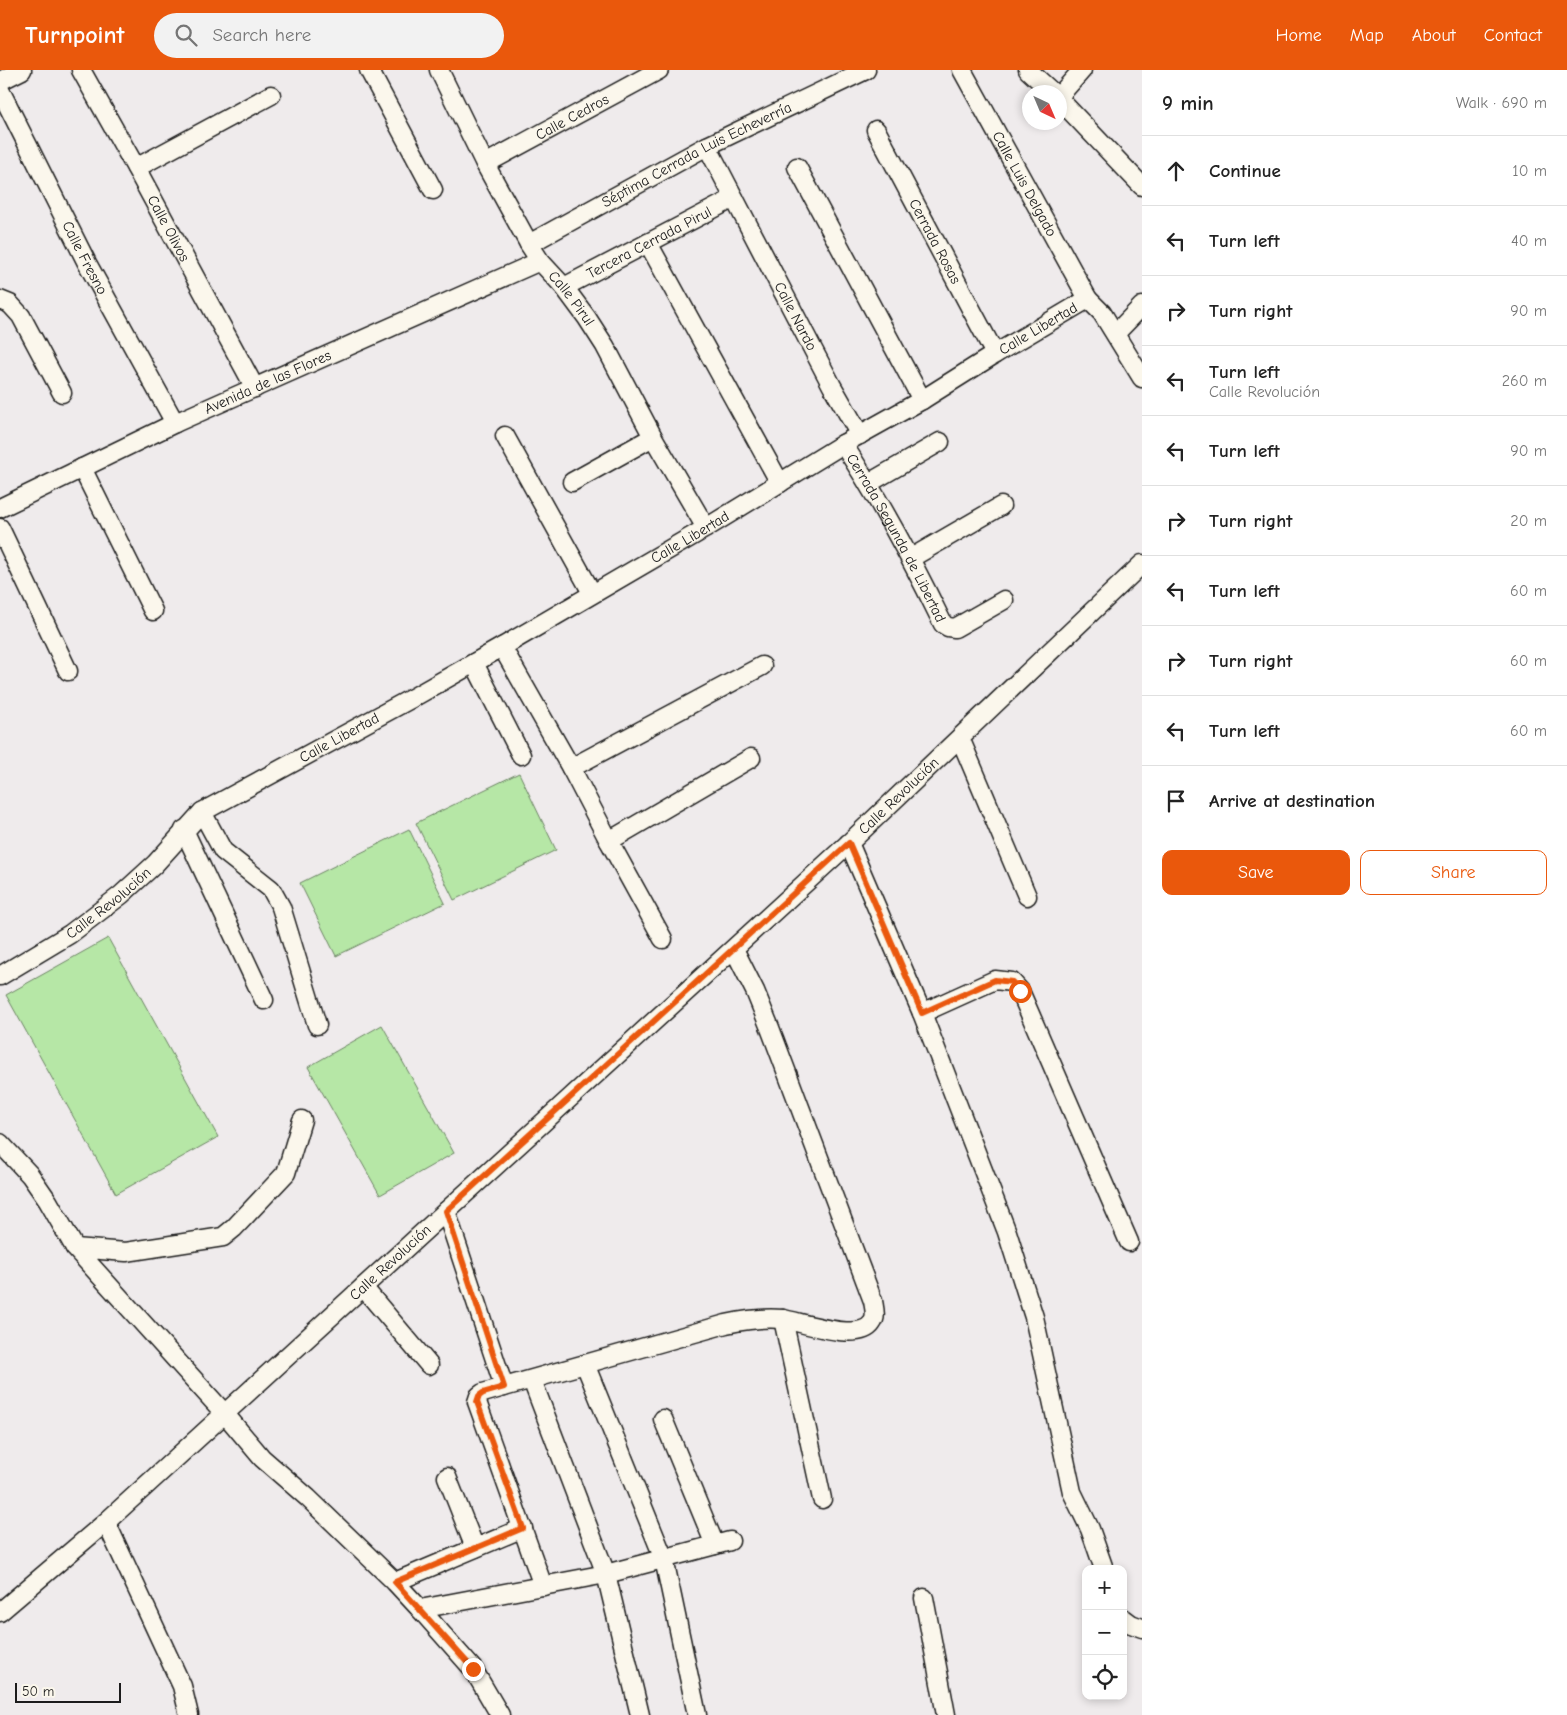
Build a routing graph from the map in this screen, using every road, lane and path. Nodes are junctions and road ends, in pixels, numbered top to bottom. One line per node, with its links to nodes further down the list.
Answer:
1 (22, 70): 10 (street)
2 (81, 70): 20 (street, Calle Olivos)
3 (369, 70): 22 (street)
4 (439, 70): 18 (street, Calle Pirul)
5 (658, 70): 18 (street, Calle Cedros)
6 (866, 70): 17 (street, Séptima Cerrada Luis Echeverría)
7 (962, 70): 28 (street, Calle Luis Delgado)
8 (1028, 70): 11 (street)
9 (1082, 70): 12 (street)
10 (0, 81)
11 (1044, 85)
12 (1067, 87)
13 (0, 90): 37 (street, Calle Fresno)
14 (272, 94): 20 (street)
15 (1067, 107): 21 (street)
16 (876, 130): 32 (street, Cerrada Rosas)
17 (707, 146): 23 (street, Calle Nardo); 25 (street, Séptima Cerrada Luis Echeverría)
18 (485, 164): 25 (street, Calle Pirul)
19 (797, 167): 36 (street)
20 (136, 168): 34 (street, Calle Olivos)
21 (1142, 186)
22 (433, 190)
23 (734, 198): 24 (street, Tercera Cerrada Pirul); 38 (street, Calle Nardo)
24 (648, 243): 27 (street, Tercera Cerrada Pirul); 45 (street)
25 (529, 244): 26 (street, Calle Pirul)
26 (540, 262): 27 (street, Calle Pirul); 34 (street, Avenida de las Flores)
27 (564, 287): 40 (street, Calle Pirul)
28 (1088, 299): 31 (street, Calle Libertad); 32 (street, Calle Libertad)
29 (0, 300): 35 (street)
30 (1142, 306): 31 (street)
31 (1116, 333): 33 (street, Calle Libertad)
32 (995, 354): 36 (street, Calle Libertad)
33 (1142, 378)
34 (255, 388): 37 (street, Avenida de las Flores)
35 (62, 393)
36 (922, 400): 38 (street, Calle Libertad)
37 (175, 424): 43 (street, Avenida de las Flores)
38 (860, 435): 42 (street, Calle Libertad)
39 (505, 436): 53 (street)
40 (653, 437): 44 (street); 50 (street, Calle Pirul)
41 (940, 442): 46 (street)
42 (843, 444): 45 (street, Calle Libertad); 46 (street, Cerrada Segunda de Libertad)
43 (82, 468): 48 (street, Avenida de las Flores); 55 (street)
44 (572, 482)
45 (780, 483): 50 (street, Calle Libertad)
46 (869, 483): 51 (street, Cerrada Segunda de Libertad)
47 (1001, 506): 51 (street)
48 (0, 508)
49 (0, 528): 59 (street)
50 (706, 528): 53 (street, Calle Libertad)
51 (911, 558): 54 (street, Cerrada Segunda de Libertad)
52 (1142, 564): 60 (street, Calle Revolución)
53 (592, 593): 56 (street, Calle Libertad)
54 (1004, 600)
55 (153, 611)
56 (502, 647): 57 (street, Calle Libertad); 63 (street)
57 (474, 663): 61 (street); 64 (street, Calle Libertad)
58 (762, 666): 63 (street)
59 (68, 671)
60 (960, 738): 67 (street, Calle Revolución); 68 (street)
61 (521, 755)
62 (751, 758): 66 (street)
63 (571, 768): 66 (street)
64 (202, 812): 65 (street, Calle Revolución); 74 (street)
65 (184, 830): 71 (street, Calle Revolución); 72 (street)
66 (609, 841): 69 (street)
67 (849, 843): 70 (street, Calle Revolución); 73 (street)
68 (1027, 896)
69 (663, 939)
70 (734, 949): 77 (street, Calle Revolución); 81 (street)
71 (0, 976)
72 (264, 1000)
73 (922, 1013): 78 (street); 94 (street)
74 (317, 1025)
75 (302, 1120): 79 (street)
76 (0, 1143): 79 (street)
77 (446, 1211): 80 (street, Calle Revolución); 85 (street)
78 (1129, 1242)
79 (75, 1248): 86 (street)
80 (364, 1287): 82 (street); 86 (street, Calle Revolución)
81 (783, 1319): 83 (street); 89 (street)
82 (429, 1364)
83 (585, 1364): 84 (street); 93 (street)
84 (532, 1380): 85 (street); 95 (street)
85 (504, 1387): 91 (street)
86 (225, 1414): 90 (street, Calle Revolución); 96 (street)
87 (663, 1419): 93 (street)
88 (446, 1477): 92 (street)
89 (822, 1499)
90 (106, 1522): 100 (street, Calle Revolución); 103 (street)
91 (523, 1528): 92 (street); 97 (street)
92 (475, 1548): 96 (street)
93 (664, 1559): 95 (street); 106 (street)
94 (1103, 1565)
95 (606, 1574): 97 (street); 105 (street)
96 (395, 1582): 99 (street)
97 (543, 1586): 99 (street)
98 (924, 1598): 107 (street)
99 (420, 1609): 104 (street)
100 (0, 1612)
101 (1127, 1621): 102 (street)
102 (1142, 1628)
103 (189, 1715)
104 (500, 1715)
105 (640, 1715)
106 (697, 1715)
107 (946, 1715)

